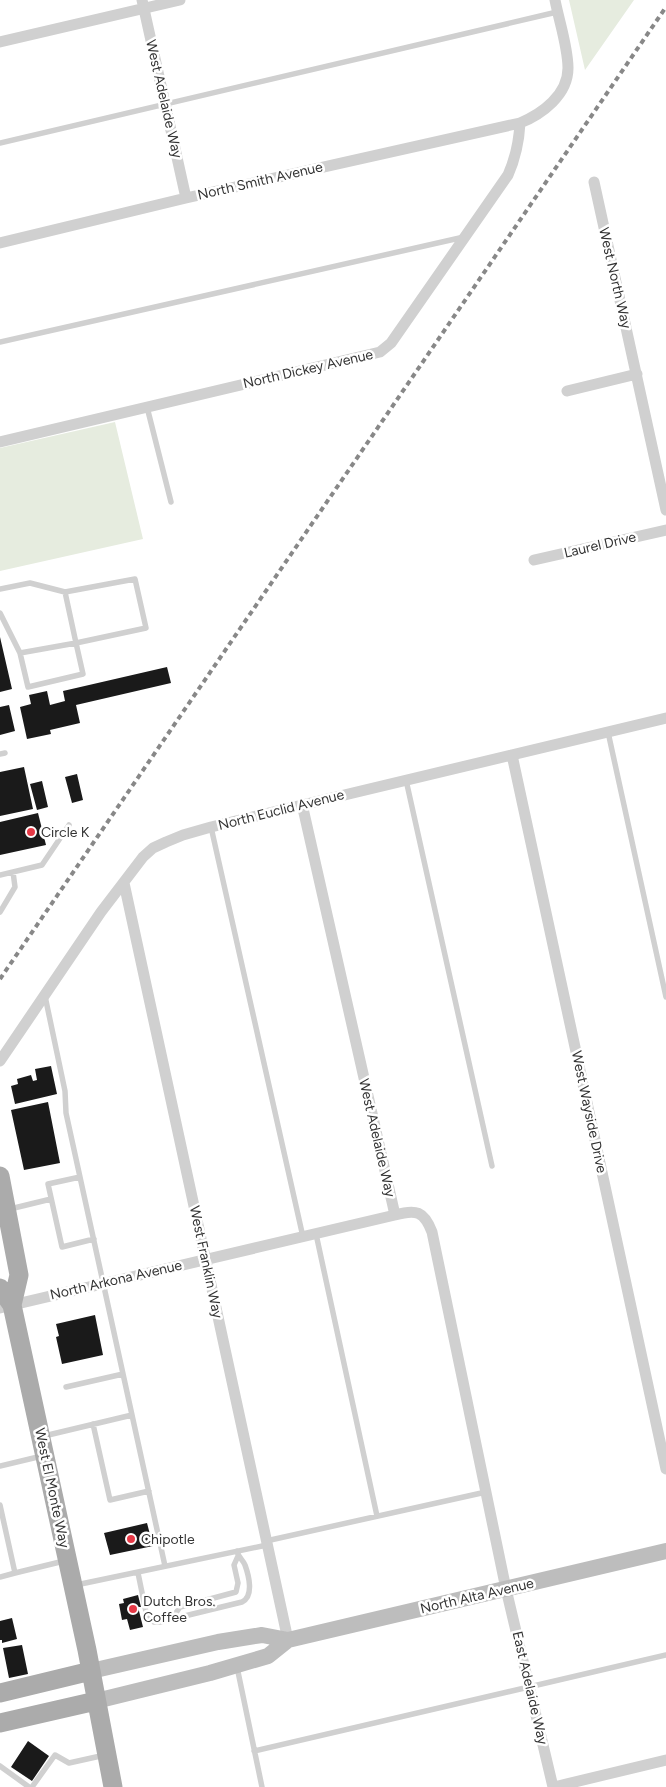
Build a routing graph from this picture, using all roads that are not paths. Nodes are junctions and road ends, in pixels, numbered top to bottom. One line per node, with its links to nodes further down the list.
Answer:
1 (180, 0): 2 (street)
2 (143, 4): 4 (street); 5 (street, West Adelaide Way)
3 (556, 6): 5 (lane); 6 (street)
4 (0, 42)
5 (165, 103): 7 (lane); 9 (street, West Adelaide Way)
6 (520, 123): 9 (street, North Smith Avenue); 10 (street, North Dickey Avenue)
7 (0, 143)
8 (594, 182): 13 (street, West North Way)
9 (186, 198): 11 (street, North Smith Avenue)
10 (464, 237): 12 (lane); 15 (street, North Dickey Avenue)
11 (0, 243)
12 (0, 342)
13 (637, 374): 14 (street); 18 (street, West North Way)
14 (567, 391)
15 (147, 407): 16 (street, North Dickey Avenue); 17 (lane)
16 (0, 442)
17 (171, 502)
18 (666, 510)
19 (666, 530): 20 (street, Laurel Drive)
20 (534, 560)
21 (0, 588): 22 (lane)
22 (65, 592): 24 (lane); 24 (lane)
23 (0, 613): 25 (lane)
24 (76, 643): 25 (lane); 25 (lane)
25 (20, 653)
26 (666, 718): 27 (street, North Euclid Avenue)
27 (608, 732): 28 (street, North Euclid Avenue); 38 (lane)
28 (512, 755): 29 (street, North Euclid Avenue); 60 (street, West Wayside Drive)
29 (406, 780): 30 (street, North Euclid Avenue); 40 (lane)
30 (302, 804): 32 (street, North Euclid Avenue); 45 (street, West Adelaide Way)
31 (69, 825): 33 (lane)
32 (211, 827): 35 (street, North Euclid Avenue); 47 (lane)
33 (13, 872): 34 (lane); 36 (lane)
34 (0, 875)
35 (124, 883): 37 (street, North Euclid Avenue); 49 (street, West Franklin Way)
36 (0, 912)
37 (45, 996): 39 (street, North Euclid Avenue); 42 (lane)
38 (666, 997)
39 (0, 1061)
40 (492, 1166)
41 (0, 1176): 44 (main road, West El Monte Way)
42 (80, 1177): 43 (lane); 48 (lane)
43 (51, 1199): 44 (lane); 48 (lane)
44 (6, 1210): 52 (main road, West El Monte Way)
45 (395, 1215): 46 (street, North Arkona Avenue); 62 (street, West Adelaide Way)
46 (316, 1234): 47 (street, North Arkona Avenue); 64 (lane)
47 (303, 1236): 49 (street, North Arkona Avenue)
48 (94, 1239): 50 (lane)
49 (205, 1259): 50 (street, North Arkona Avenue); 65 (street, West Franklin Way)
50 (104, 1284): 52 (street, North Arkona Avenue); 53 (lane)
51 (0, 1288): 52 (main road, West El Monte Way)
52 (6, 1306): 57 (main road, West El Monte Way)
53 (123, 1374): 54 (lane); 55 (lane)
54 (66, 1387)
55 (132, 1415): 56 (lane); 61 (lane)
56 (93, 1424): 57 (lane); 61 (lane)
57 (41, 1436): 58 (main road, West El Monte Way)
58 (45, 1455): 59 (lane); 68 (main road, West El Monte Way)
59 (0, 1466)
60 (666, 1469)
61 (149, 1491): 69 (lane)
62 (486, 1492): 64 (lane); 74 (street, West Adelaide Way)
63 (0, 1505): 70 (lane)
64 (377, 1516): 65 (lane)
65 (266, 1543): 67 (lane); 76 (street, West Franklin Way)
66 (666, 1551): 74 (main road, North Alta Avenue)
67 (237, 1554): 69 (lane); 75 (lane); 75 (lane)
68 (67, 1561): 70 (lane); 73 (main road, West El Monte Way)
69 (166, 1566): 71 (lane)
70 (15, 1573): 72 (lane)
71 (138, 1573): 73 (lane); 75 (lane)
72 (0, 1577)
73 (73, 1586): 79 (main road, West El Monte Way)
74 (506, 1589): 76 (main road, North Alta Avenue); 80 (street, East Adelaide Way)
75 (171, 1620)
76 (288, 1640): 78 (main road, North Alta Avenue); 79 (main road, North Alta Avenue)
77 (666, 1655): 80 (lane)
78 (237, 1665): 82 (main road, North Alta Avenue); 84 (lane)
79 (90, 1671): 81 (main road); 82 (main road, West El Monte Way)
80 (529, 1687): 84 (lane); 91 (street, East Adelaide Way)
81 (0, 1693)
82 (96, 1701): 83 (main road); 85 (main road, West El Monte Way)
83 (0, 1723)
84 (254, 1751): 90 (lane)
85 (107, 1754): 88 (lane); 89 (main road, West El Monte Way)
86 (666, 1760): 91 (street)
87 (0, 1766): 88 (lane)
88 (30, 1787)
89 (114, 1787)
90 (262, 1787)
91 (554, 1787)

